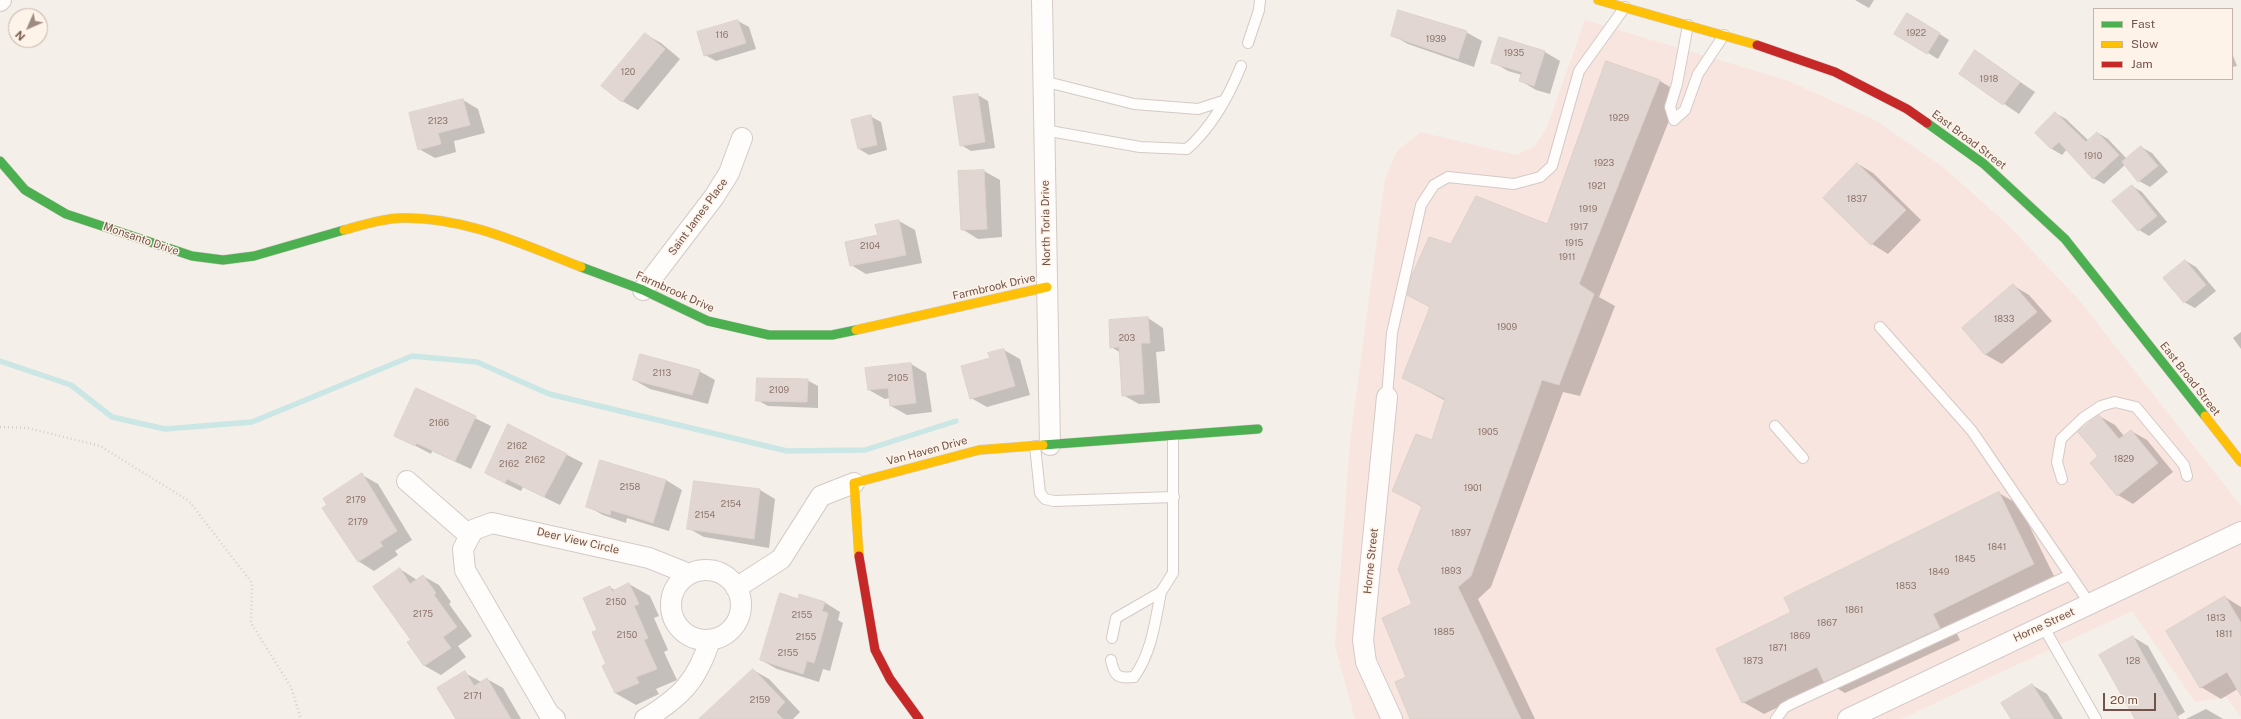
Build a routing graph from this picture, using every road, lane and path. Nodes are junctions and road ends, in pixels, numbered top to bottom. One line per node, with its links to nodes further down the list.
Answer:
1 (1042, 0): 9 (street, North Toria Drive)
2 (1260, 0): 7 (lane)
3 (1598, 0): 4 (street, East Broad Street)
4 (1625, 8): 5 (street, East Broad Street); 18 (lane)
5 (1688, 25): 6 (street, East Broad Street); 6 (lane)
6 (1724, 35): 25 (street, East Broad Street)
7 (1248, 43)
8 (1241, 66): 10 (lane)
9 (1043, 81): 10 (lane); 11 (street, North Toria Drive)
10 (1223, 101): 11 (lane)
11 (1044, 130): 15 (street, North Toria Drive)
12 (742, 138): 16 (street, Saint James Place)
13 (0, 161): 14 (street, Monsanto Drive)
14 (300, 243): 16 (street, Farmbrook Drive)
15 (1047, 287): 16 (street, Farmbrook Drive); 23 (street, North Toria Drive)
16 (643, 290)
17 (1880, 327): 34 (lane)
18 (1386, 397): 47 (street, Horne Street)
19 (1775, 426): 24 (lane)
20 (0, 427): 43 (path)
21 (1258, 429): 22 (street, Van Haven Drive)
22 (1173, 436): 23 (street, Van Haven Drive); 30 (lane)
23 (1043, 446): 29 (street, Van Haven Drive); 30 (lane)
24 (1803, 458)
25 (2241, 462)
26 (2187, 476): 27 (lane)
27 (2062, 478)
28 (407, 481): 32 (street)
29 (854, 483): 35 (street); 46 (street)
30 (1174, 497): 36 (lane)
31 (2241, 532): 37 (street, Horne Street)
32 (470, 536): 33 (street, Deer View Circle); 44 (street)
33 (688, 574): 35 (street); 40 (street)
34 (2070, 575): 37 (lane); 48 (lane)
35 (736, 588): 40 (street)
36 (1161, 592): 39 (lane); 41 (lane)
37 (2090, 604): 38 (street, Horne Street)
38 (2043, 626): 42 (street, Horne Street); 50 (lane)
39 (1112, 638)
40 (710, 640): 45 (street)
41 (1111, 660)
42 (1871, 714): 49 (street, Horne Street)
43 (301, 719)
44 (555, 719)
45 (645, 719)
46 (919, 719)
47 (1392, 719)
48 (1776, 719)
49 (1848, 719)
50 (2096, 719)

